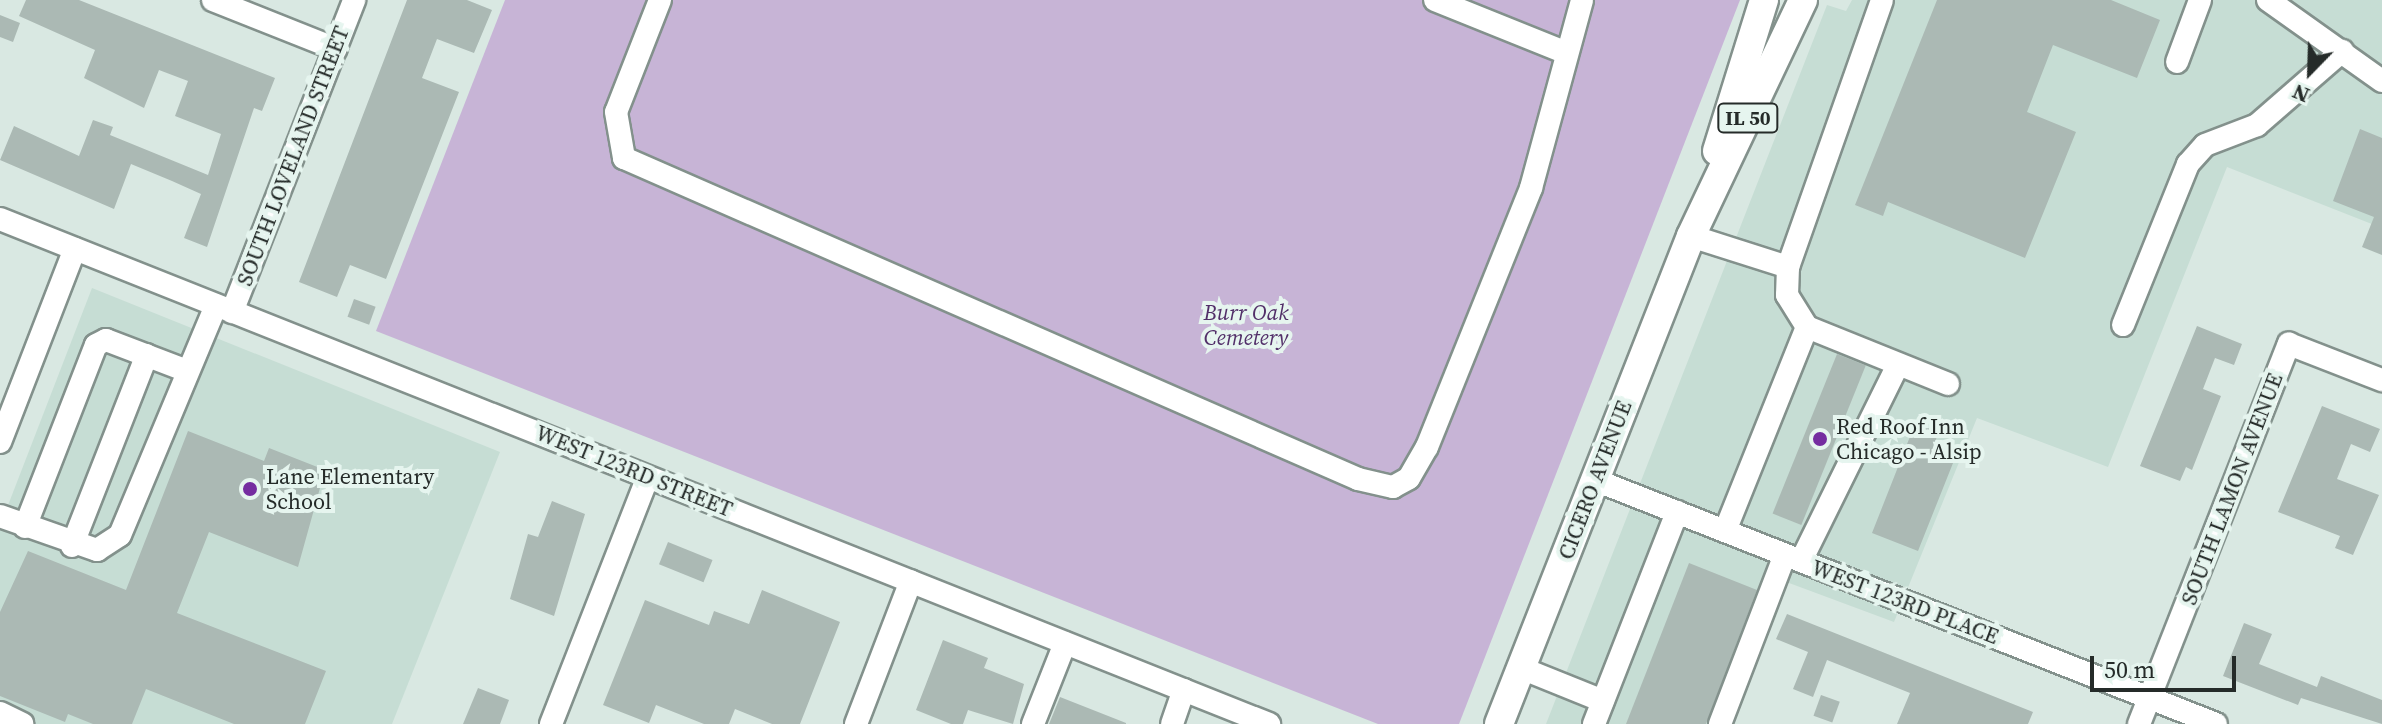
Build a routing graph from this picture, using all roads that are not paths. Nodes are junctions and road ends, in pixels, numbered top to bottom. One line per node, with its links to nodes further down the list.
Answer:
1 (213, 0): 11 (street)
2 (354, 0): 11 (street, SOUTH LOVELAND STREET)
3 (660, 0): 13 (street)
4 (1435, 0): 13 (street)
5 (1582, 0): 13 (street)
6 (1764, 0): 17 (main road, CICERO AVENUE / IL 50)
7 (1803, 0): 17 (main road, CICERO AVENUE / IL 50)
8 (1882, 0): 19 (street)
9 (2200, 0): 14 (street)
10 (2268, 0): 12 (street)
11 (336, 49): 20 (street, SOUTH LOVELAND STREET)
12 (2342, 51): 15 (street); 21 (street)
13 (1567, 53)
14 (2177, 62)
15 (2382, 81)
16 (0, 219): 18 (street, WEST 123RD STREET)
17 (1691, 236): 19 (street); 30 (main road, CICERO AVENUE / IL 50)
18 (75, 249): 20 (street, WEST 123RD STREET); 28 (street)
19 (1788, 267): 22 (street)
20 (224, 308): 25 (street, SOUTH LOVELAND STREET); 29 (street, WEST 123RD STREET)
21 (2123, 325)
22 (1807, 327): 24 (street); 34 (street)
23 (147, 355): 25 (street); 33 (street); 35 (street)
24 (1898, 365): 27 (street); 36 (street)
25 (187, 371): 35 (street, SOUTH LOVELAND STREET)
26 (2382, 380): 41 (street, SOUTH LAMON AVENUE)
27 (1948, 384)
28 (0, 442)
29 (648, 477): 37 (street, WEST 123RD STREET); 45 (street)
30 (1595, 480): 31 (street, WEST 123RD PLACE); 39 (main road, CICERO AVENUE / IL 50)
31 (1677, 512): 34 (street, WEST 123RD PLACE); 42 (street)
32 (0, 516): 33 (street)
33 (25, 527): 35 (street)
34 (1725, 531): 36 (street, WEST 123RD PLACE)
35 (72, 546)
36 (1793, 558): 41 (street, WEST 123RD PLACE); 52 (street)
37 (911, 581): 38 (street, WEST 123RD STREET); 46 (street)
38 (1065, 643): 40 (street, WEST 123RD STREET); 47 (street)
39 (1521, 668): 42 (street); 50 (main road, CICERO AVENUE / IL 50)
40 (1184, 690): 48 (street); 49 (street, WEST 123RD STREET)
41 (2149, 698): 53 (street, SOUTH LAMON AVENUE); 54 (street, WEST 123RD PLACE)
42 (1603, 701): 51 (street)
43 (0, 713): 44 (street)
44 (23, 724)
45 (551, 724)
46 (856, 724)
47 (1033, 724)
48 (1172, 724)
49 (1269, 724)
50 (1499, 724)
51 (1594, 724)
52 (1720, 724)
53 (2139, 724)
54 (2216, 724)

